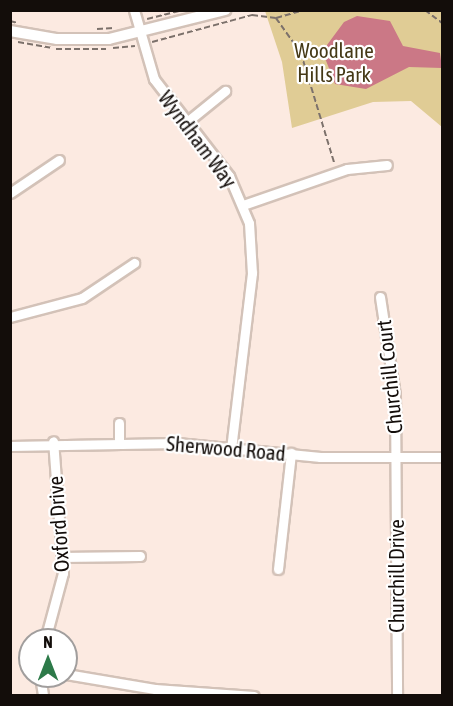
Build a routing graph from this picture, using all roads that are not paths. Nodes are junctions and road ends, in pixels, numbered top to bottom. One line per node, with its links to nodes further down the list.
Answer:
1 (134, 10): 4 (street, Wyndham Way)
2 (225, 10): 4 (street)
3 (10, 31): 4 (street)
4 (137, 42): 6 (street, Wyndham Way)
5 (225, 91): 6 (street)
6 (188, 121): 10 (street, Wyndham Way)
7 (59, 160): 9 (street)
8 (387, 165): 10 (street)
9 (10, 193)
10 (243, 205): 18 (street, Wyndham Way)
11 (134, 263): 13 (street)
12 (380, 297): 20 (street, Churchill Court)
13 (10, 317)
14 (119, 423): 16 (street)
15 (53, 441): 16 (street, Sherwood Road); 17 (street, Sherwood Road); 23 (street, Oxford Drive)
16 (119, 442): 18 (street, Sherwood Road)
17 (10, 446)
18 (231, 448): 19 (street, Sherwood Road)
19 (291, 453): 20 (street, Sherwood Road); 24 (street)
20 (396, 457): 21 (street, Sherwood Road); 28 (street, Churchill Drive)
21 (442, 457)
22 (140, 556): 23 (street)
23 (61, 557): 25 (street, Oxford Drive)
24 (278, 569)
25 (49, 628)
26 (78, 676): 27 (street)
27 (254, 696)
28 (397, 696)

